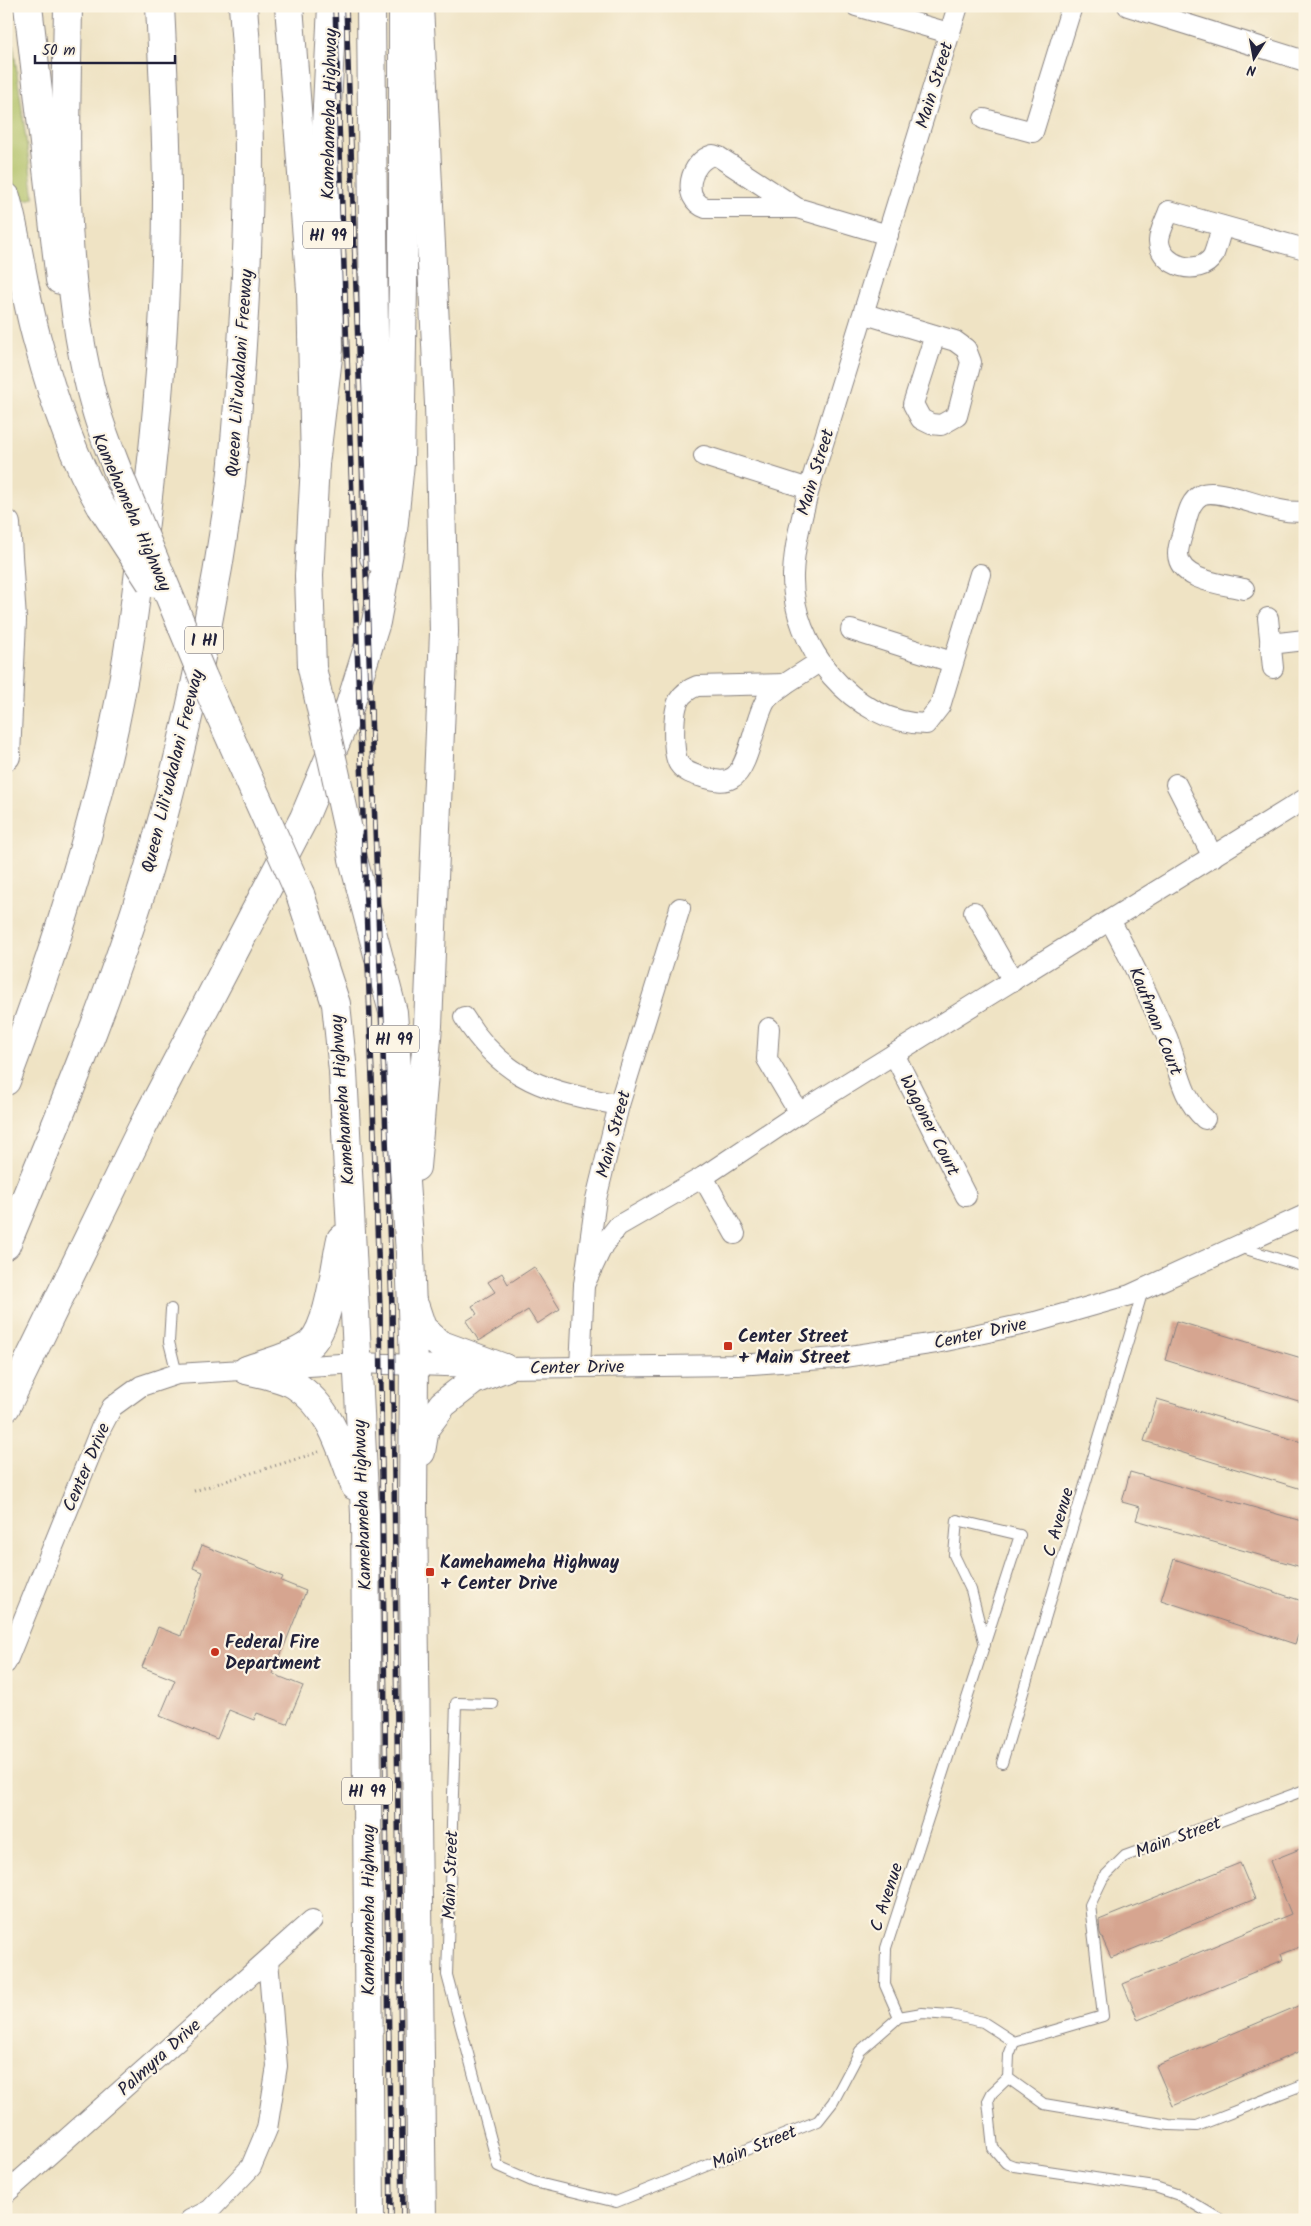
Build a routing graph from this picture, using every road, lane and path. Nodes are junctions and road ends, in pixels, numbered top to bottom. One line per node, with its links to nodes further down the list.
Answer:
1 (28, 6): 24 (main road, Kamehameha Highway)
2 (68, 6): 24 (main road)
3 (160, 6): 53 (main road)
4 (243, 6): 62 (main road, Queen Liliʻuokalani Freeway / I H1)
5 (289, 6): 26 (main road)
6 (332, 6): 26 (main road, Kamehameha Highway / HI 99)
7 (371, 6): 41 (main road)
8 (403, 6): 41 (main road)
9 (419, 6): 64 (main road)
10 (856, 6): 14 (street)
11 (958, 6): 14 (street, Main Street)
12 (1072, 6): 16 (street)
13 (1128, 6): 15 (street)
14 (949, 33): 20 (street, Main Street)
15 (1305, 61)
16 (984, 119)
17 (6, 197): 35 (main road, bridge)
18 (797, 208): 18 (street); 20 (street)
19 (1223, 226): 21 (street)
20 (888, 235): 22 (street, Main Street)
21 (1305, 249)
22 (864, 314): 23 (street); 27 (street, Main Street)
23 (935, 335)
24 (103, 442): 35 (main road, Kamehameha Highway / HI 99, bridge)
25 (704, 456): 27 (street)
26 (315, 464): 64 (main road, Kamehameha Highway / HI 99, bridge)
27 (809, 489): 37 (street, Main Street)
28 (1305, 510): 31 (street)
29 (6, 524): 42 (main road)
30 (980, 574): 38 (street, Main Street)
31 (1244, 589)
32 (1268, 618): 36 (street)
33 (851, 630): 38 (street)
34 (1305, 640): 36 (street)
35 (189, 641): 59 (main road, Kamehameha Highway / HI 99, bridge)
36 (1270, 644): 39 (street)
37 (819, 662): 38 (street, Main Street); 40 (street)
38 (952, 662)
39 (1273, 668)
40 (785, 684): 40 (street)
41 (346, 718): 76 (main road)
42 (6, 756)
43 (1176, 784): 45 (street)
44 (1305, 799): 45 (street)
45 (1213, 857): 48 (street)
46 (680, 908): 54 (street, Main Street)
47 (974, 912): 49 (street)
48 (1110, 920): 49 (street); 56 (street, Kaufman Court)
49 (1013, 981): 52 (street)
50 (464, 1017): 54 (street)
51 (769, 1028): 55 (street)
52 (894, 1054): 55 (street); 58 (street, Wagoner Court)
53 (6, 1081)
54 (619, 1105): 66 (street, Main Street)
55 (799, 1113): 57 (street)
56 (1205, 1119)
57 (703, 1176): 61 (street); 66 (street)
58 (966, 1196)
59 (348, 1203): 70 (main road, Kamehameha Highway / HI 99); 74 (main road)
60 (1305, 1215): 63 (street, Center Drive)
61 (735, 1234)
62 (6, 1245)
63 (1240, 1246): 65 (lane); 67 (street, Center Drive)
64 (410, 1253): 68 (main road, Kamehameha Highway / HI 99)
65 (1305, 1267)
66 (584, 1285): 72 (street, Main Street)
67 (1143, 1289): 72 (street, Center Drive); 84 (lane, C Avenue)
68 (412, 1298): 71 (main road, Kamehameha Highway / HI 99); 73 (main road)
69 (171, 1309): 75 (lane)
70 (357, 1363): 71 (street, Center Drive); 74 (street, Center Drive); 80 (main road, Kamehameha Highway / HI 99)
71 (414, 1365): 73 (street, Center Drive); 79 (main road, Kamehameha Highway / HI 99)
72 (580, 1367): 73 (street, Center Drive)
73 (504, 1368): 79 (main road)
74 (247, 1370): 75 (street, Center Drive); 80 (main road)
75 (177, 1374): 82 (street, Center Drive)
76 (6, 1407)
77 (326, 1449): 78 (path)
78 (194, 1491)
79 (413, 1506): 95 (main road, Kamehameha Highway / HI 99)
80 (365, 1514): 94 (main road, Kamehameha Highway / HI 99)
81 (984, 1645): 81 (lane, C Avenue); 88 (lane, C Avenue)
82 (6, 1664)
83 (493, 1704): 88 (lane, Main Street)
84 (1002, 1763)
85 (1305, 1790): 89 (lane, Main Street)
86 (312, 1920): 87 (street, Palmyra Drive)
87 (268, 1960): 92 (street, Palmyra Drive); 93 (street)
88 (899, 2017): 89 (lane)
89 (1014, 2042): 90 (lane)
90 (1008, 2078): 91 (lane); 96 (lane)
91 (1305, 2084)
92 (6, 2193)
93 (190, 2220)
94 (370, 2220)
95 (422, 2220)
96 (1221, 2220)

